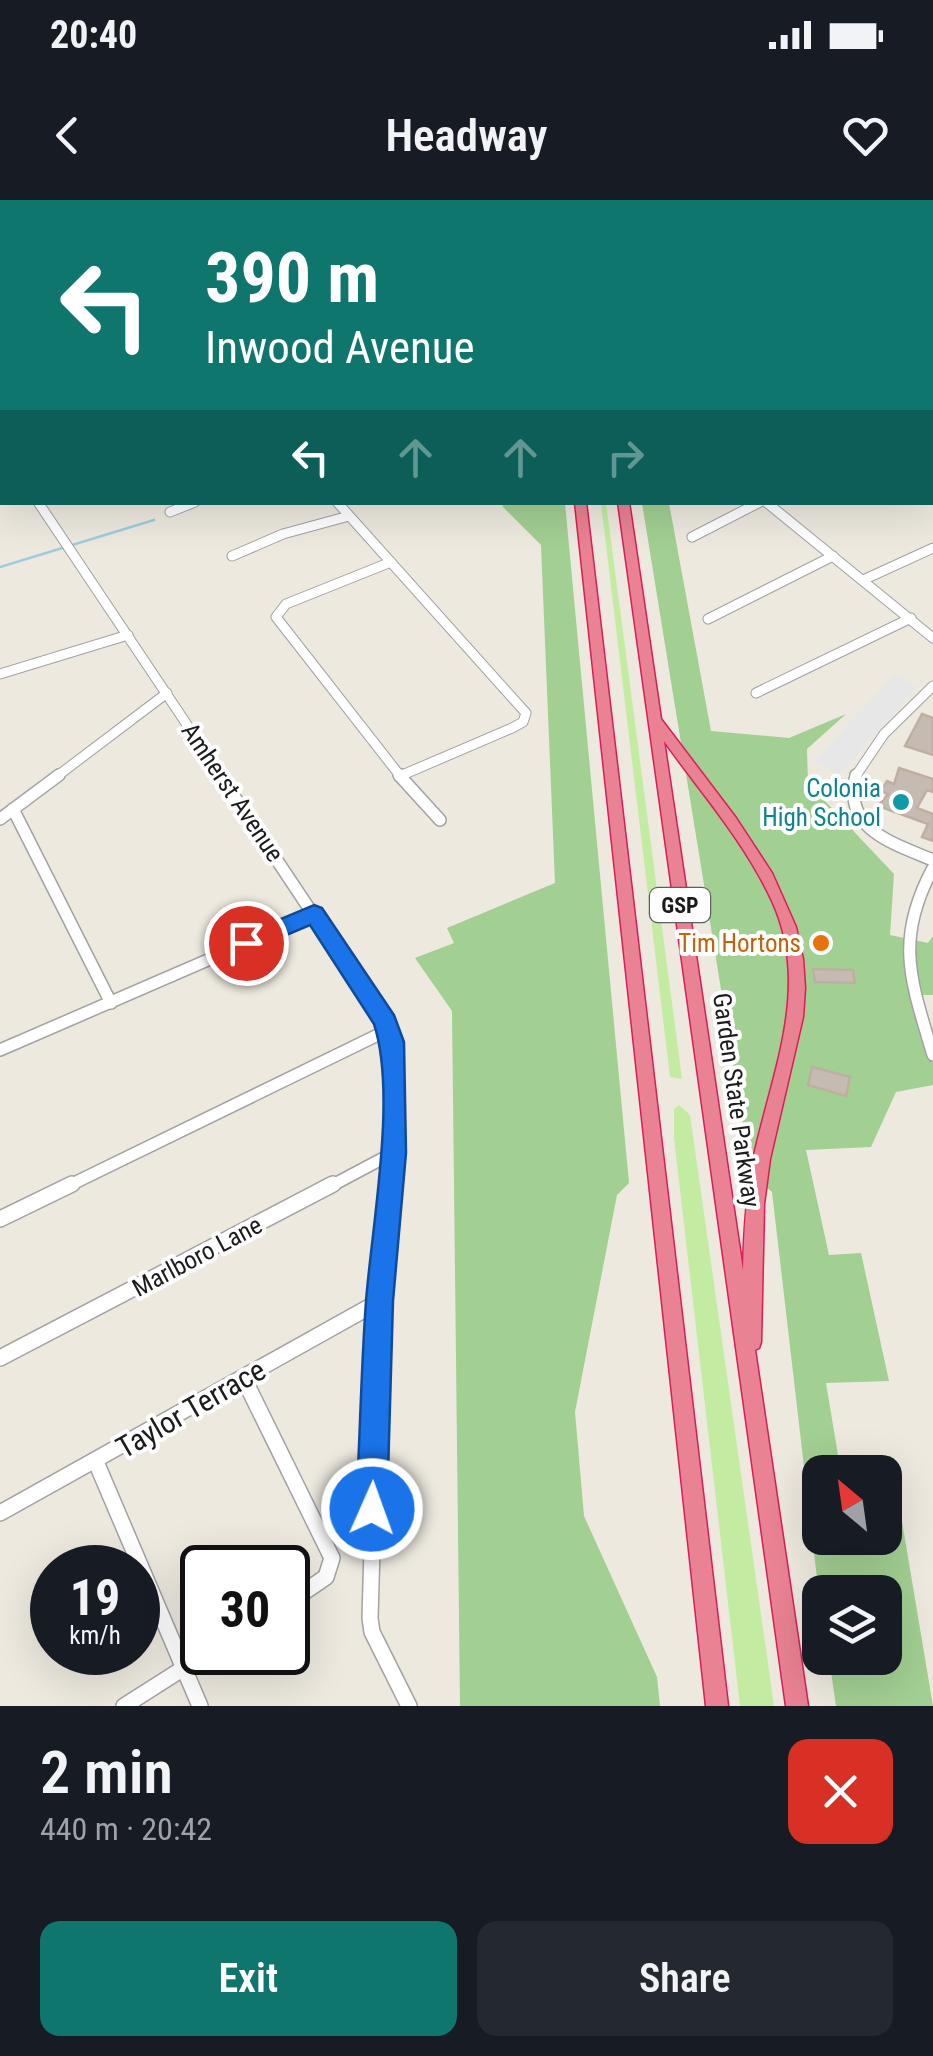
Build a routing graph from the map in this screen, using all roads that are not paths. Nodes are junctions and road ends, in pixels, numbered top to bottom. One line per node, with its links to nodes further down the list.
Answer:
1 (40, 505): 18 (street, Amherst Avenue)
2 (188, 505): 8 (street)
3 (340, 505): 9 (street)
4 (580, 505): 50 (highway, GSP)
5 (623, 505): 24 (highway, Garden State Parkway / GSP)
6 (757, 505): 10 (street)
7 (767, 505): 13 (street)
8 (170, 512)
9 (350, 516): 12 (street); 14 (street)
10 (692, 537)
11 (933, 548): 15 (street)
12 (232, 556)
13 (833, 556): 15 (street); 17 (street)
14 (390, 562): 25 (street); 25 (street)
15 (863, 580): 16 (street)
16 (911, 618): 19 (street); 23 (street)
17 (708, 619)
18 (128, 635): 20 (street); 22 (street, Amherst Avenue)
19 (933, 638)
20 (0, 674)
21 (933, 686): 29 (street)
22 (167, 693): 26 (street); 30 (street, Amherst Avenue)
23 (756, 693)
24 (655, 719): 40 (highway, Garden State Parkway / GSP); 40 (highway)
25 (400, 776): 28 (street)
26 (13, 809): 27 (street); 31 (street)
27 (0, 818)
28 (440, 820)
29 (933, 864): 34 (street)
30 (314, 914): 31 (street); 32 (street, Amherst Avenue)
31 (111, 1003): 33 (street)
32 (388, 1030): 35 (street, Amherst Avenue); 36 (street)
33 (0, 1050)
34 (933, 1055)
35 (394, 1153): 37 (street, Amherst Avenue); 38 (street, Marlboro Lane)
36 (0, 1219)
37 (380, 1301): 39 (street, Taylor Terrace); 49 (street, Amherst Avenue)
38 (0, 1358)
39 (244, 1379): 41 (street, Taylor Terrace); 43 (street)
40 (752, 1396): 51 (highway, Garden State Parkway / GSP)
41 (96, 1462): 42 (street, Taylor Terrace); 44 (street)
42 (0, 1513)
43 (310, 1589)
44 (180, 1662)
45 (180, 1671): 47 (street)
46 (186, 1675): 48 (street)
47 (124, 1706)
48 (200, 1706)
49 (409, 1706)
50 (717, 1706)
51 (796, 1706)

